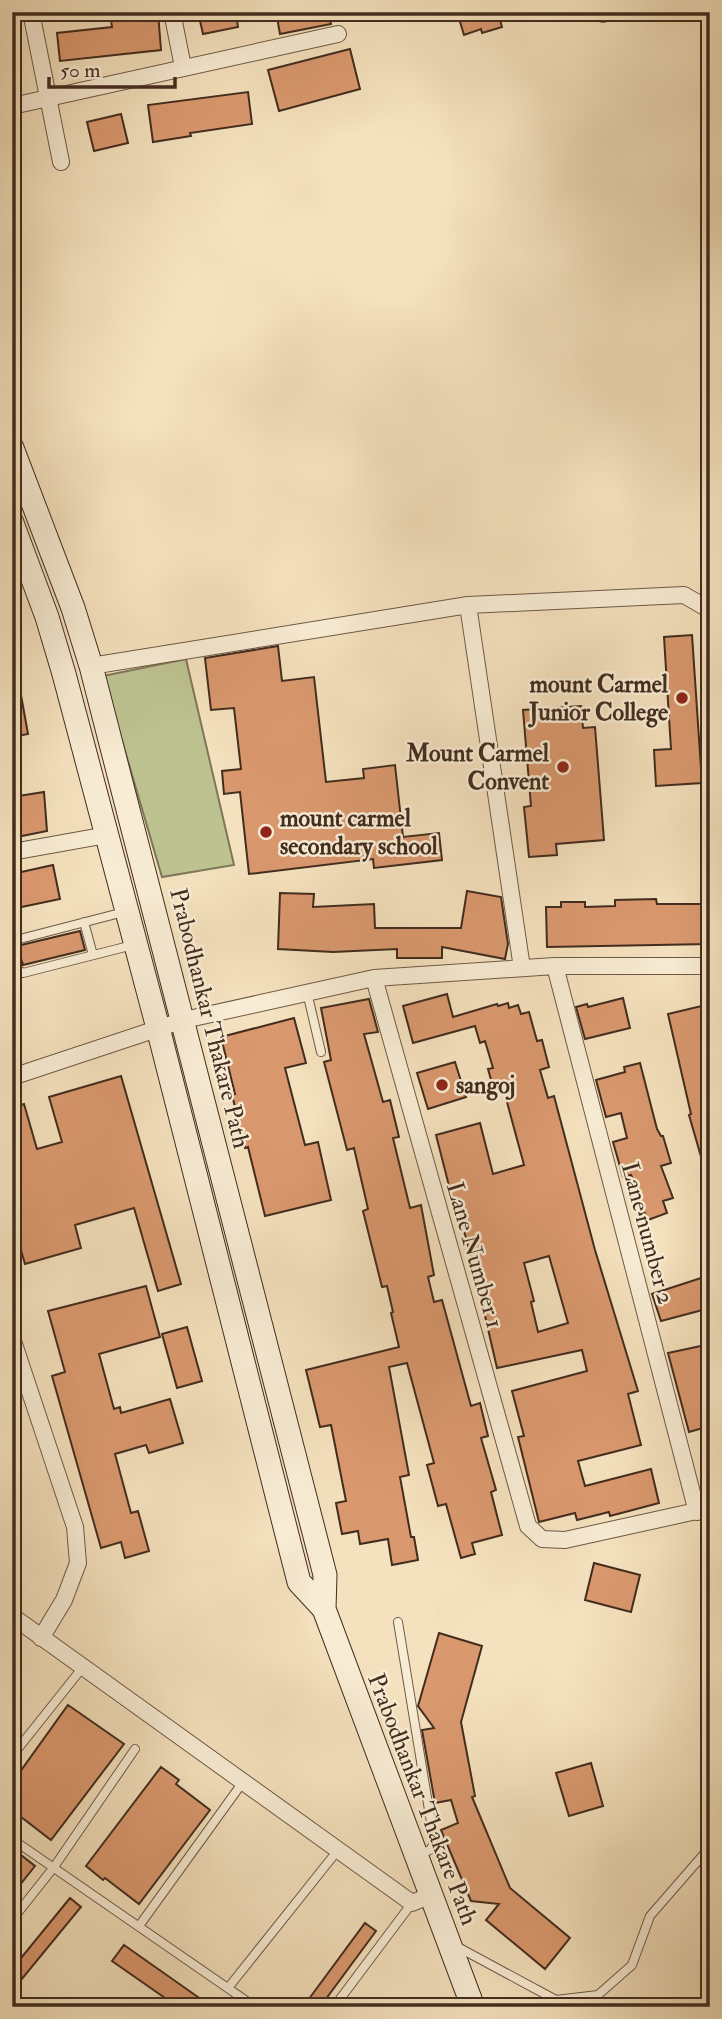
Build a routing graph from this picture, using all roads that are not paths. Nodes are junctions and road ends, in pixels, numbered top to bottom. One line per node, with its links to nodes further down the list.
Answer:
1 (31, 12): 5 (street)
2 (172, 12): 4 (street)
3 (338, 34): 4 (street)
4 (183, 67): 5 (street)
5 (48, 98): 6 (street); 7 (street)
6 (12, 106)
7 (61, 162)
8 (12, 448): 12 (main road, Prabodhankar Thakare Path)
9 (12, 523): 13 (main road, Prabodhankar Thakare Path)
10 (468, 605): 11 (street); 12 (street); 23 (street)
11 (710, 610)
12 (91, 666): 26 (main road, Prabodhankar Thakare Path)
13 (107, 835): 14 (street); 15 (main road, Prabodhankar Thakare Path)
14 (12, 852)
15 (127, 911): 16 (lane); 18 (main road, Prabodhankar Thakare Path)
16 (84, 922): 17 (lane); 20 (lane)
17 (12, 941)
18 (135, 945): 20 (lane); 27 (main road, Prabodhankar Thakare Path)
19 (12, 950): 20 (lane)
20 (93, 955)
21 (555, 966): 22 (street); 23 (street); 31 (street, Lane number 2)
22 (710, 966)
23 (522, 968): 24 (street)
24 (374, 978): 25 (street); 31 (street, Lane Number 1)
25 (307, 992): 26 (street); 28 (lane)
26 (184, 1020): 27 (street); 32 (main road, Prabodhankar Thakare Path)
27 (158, 1028): 29 (street); 32 (main road, Prabodhankar Thakare Path)
28 (321, 1052)
29 (12, 1077)
30 (12, 1338): 35 (street)
31 (703, 1510)
32 (324, 1609): 43 (main road, Prabodhankar Thakare Path)
33 (12, 1616): 35 (street)
34 (398, 1622): 43 (lane)
35 (41, 1638): 36 (street)
36 (83, 1667): 38 (lane); 39 (street)
37 (135, 1749): 44 (lane)
38 (12, 1756)
39 (243, 1782): 42 (street); 47 (lane)
40 (12, 1839): 44 (lane)
41 (710, 1847): 48 (lane)
42 (338, 1850): 45 (street); 49 (lane)
43 (415, 1856): 45 (main road, Prabodhankar Thakare Path)
44 (54, 1867): 46 (lane); 47 (lane)
45 (421, 1899): 48 (main road, Prabodhankar Thakare Path); 51 (lane)
46 (12, 1920)
47 (139, 1926): 49 (lane)
48 (449, 1942): 52 (main road, Prabodhankar Thakare Path)
49 (228, 1987): 50 (lane)
50 (256, 2007)
51 (334, 2007)
52 (473, 2007)

